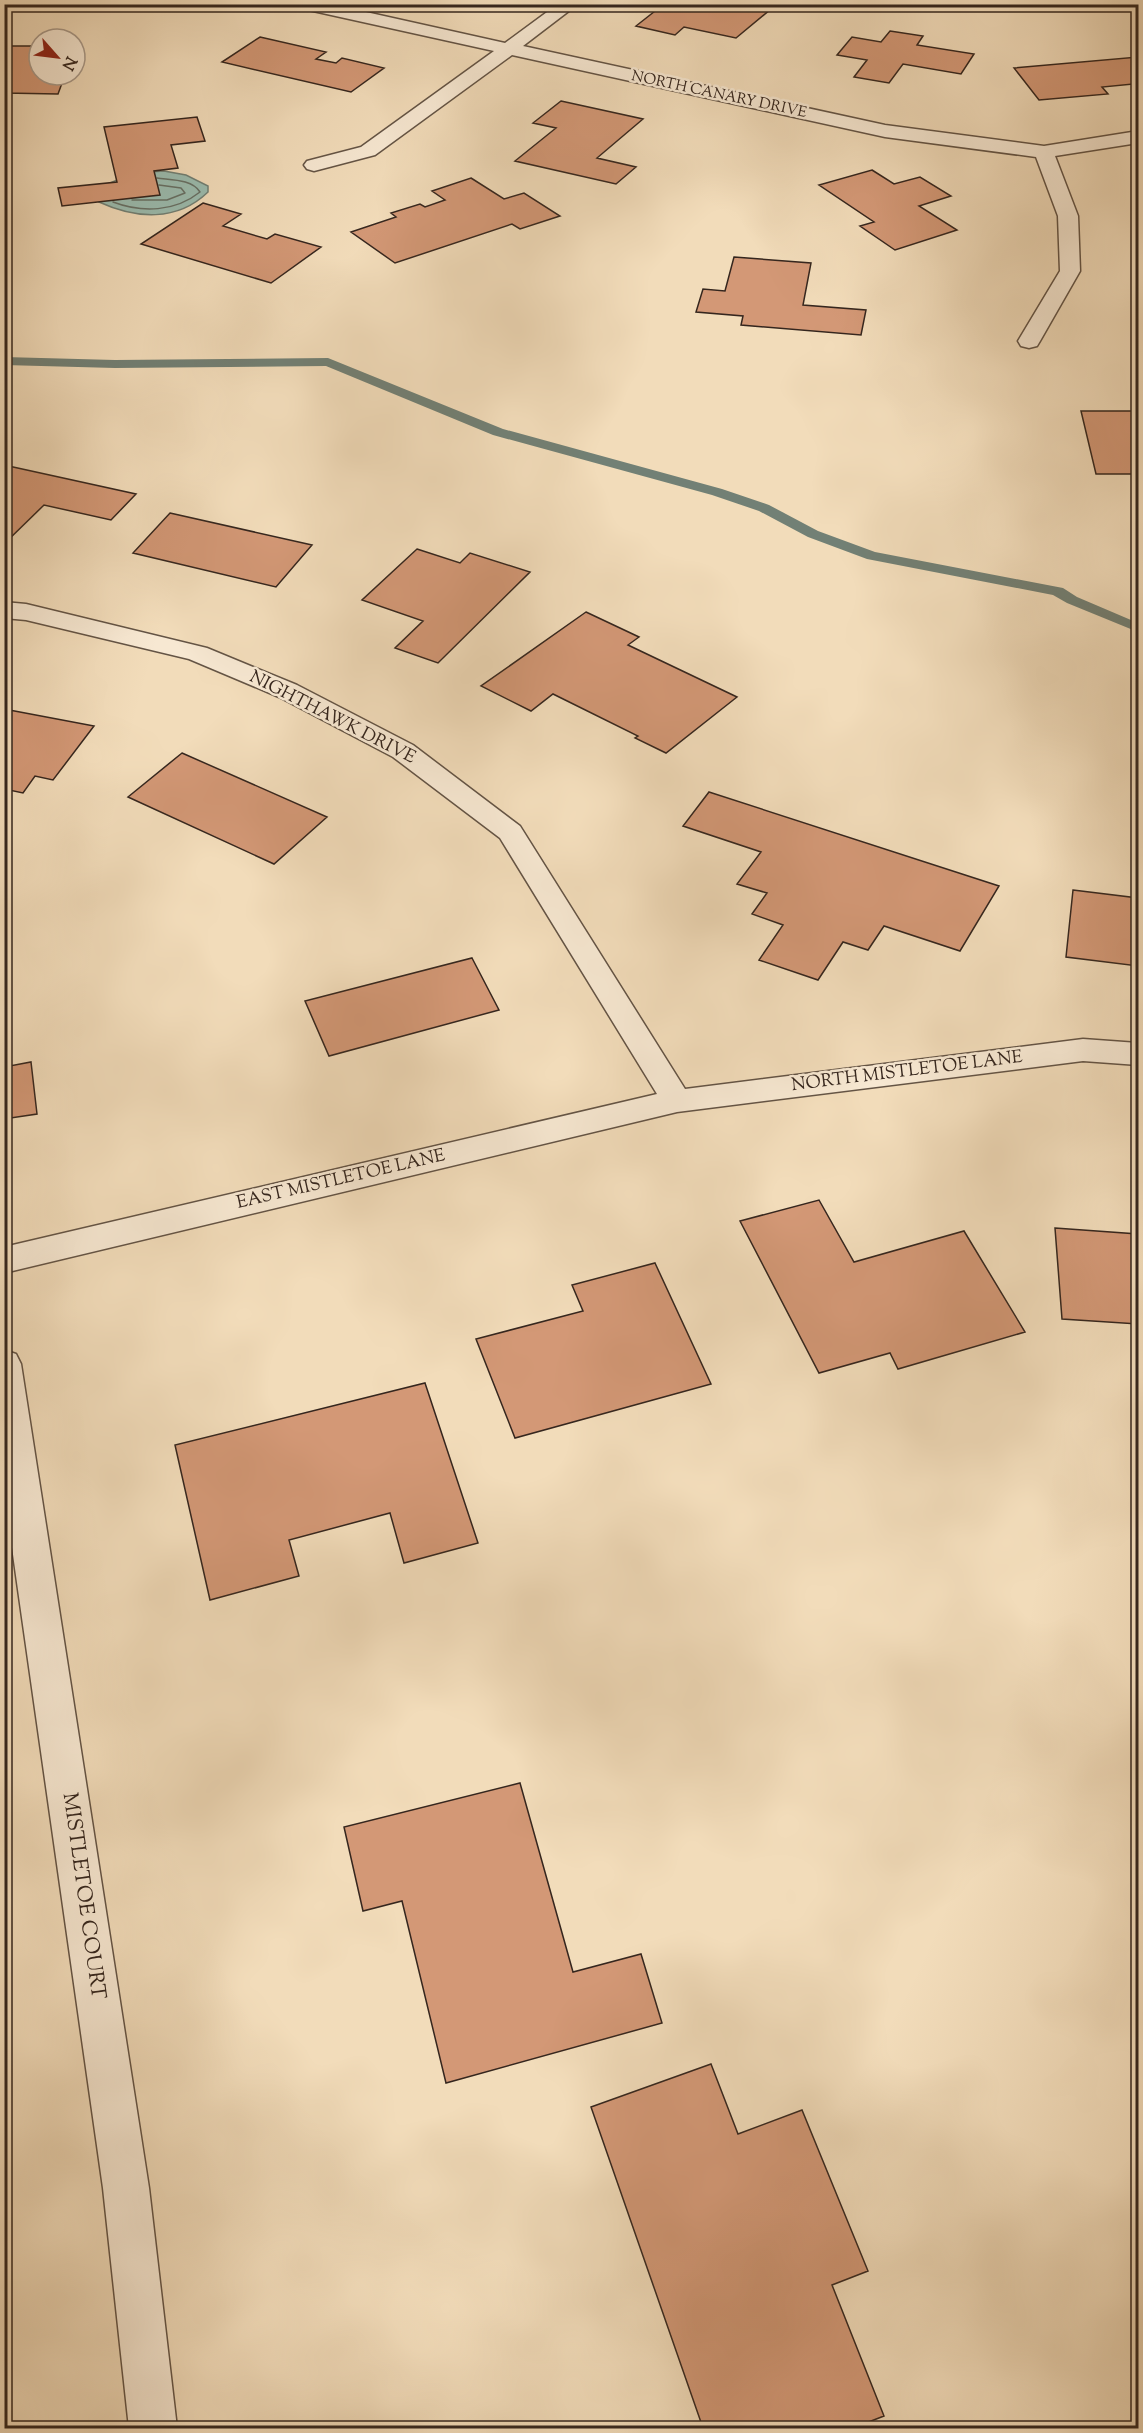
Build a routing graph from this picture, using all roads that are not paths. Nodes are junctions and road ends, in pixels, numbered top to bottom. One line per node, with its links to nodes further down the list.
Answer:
1 (303, 4): 3 (street, NORTH CANARY DRIVE)
2 (570, 4): 3 (street)
3 (508, 48): 5 (street, NORTH CANARY DRIVE); 6 (street)
4 (1138, 137): 5 (street, NORTH CANARY DRIVE)
5 (1044, 152): 7 (street)
6 (315, 165)
7 (1029, 341)
8 (4, 610): 10 (street, NIGHTHAWK DRIVE)
9 (1138, 1054): 10 (street, NORTH MISTLETOE LANE)
10 (676, 1101): 11 (street, EAST MISTLETOE LANE)
11 (4, 1260)
12 (4, 1364): 13 (street, MISTLETOE COURT)
13 (153, 2428)

